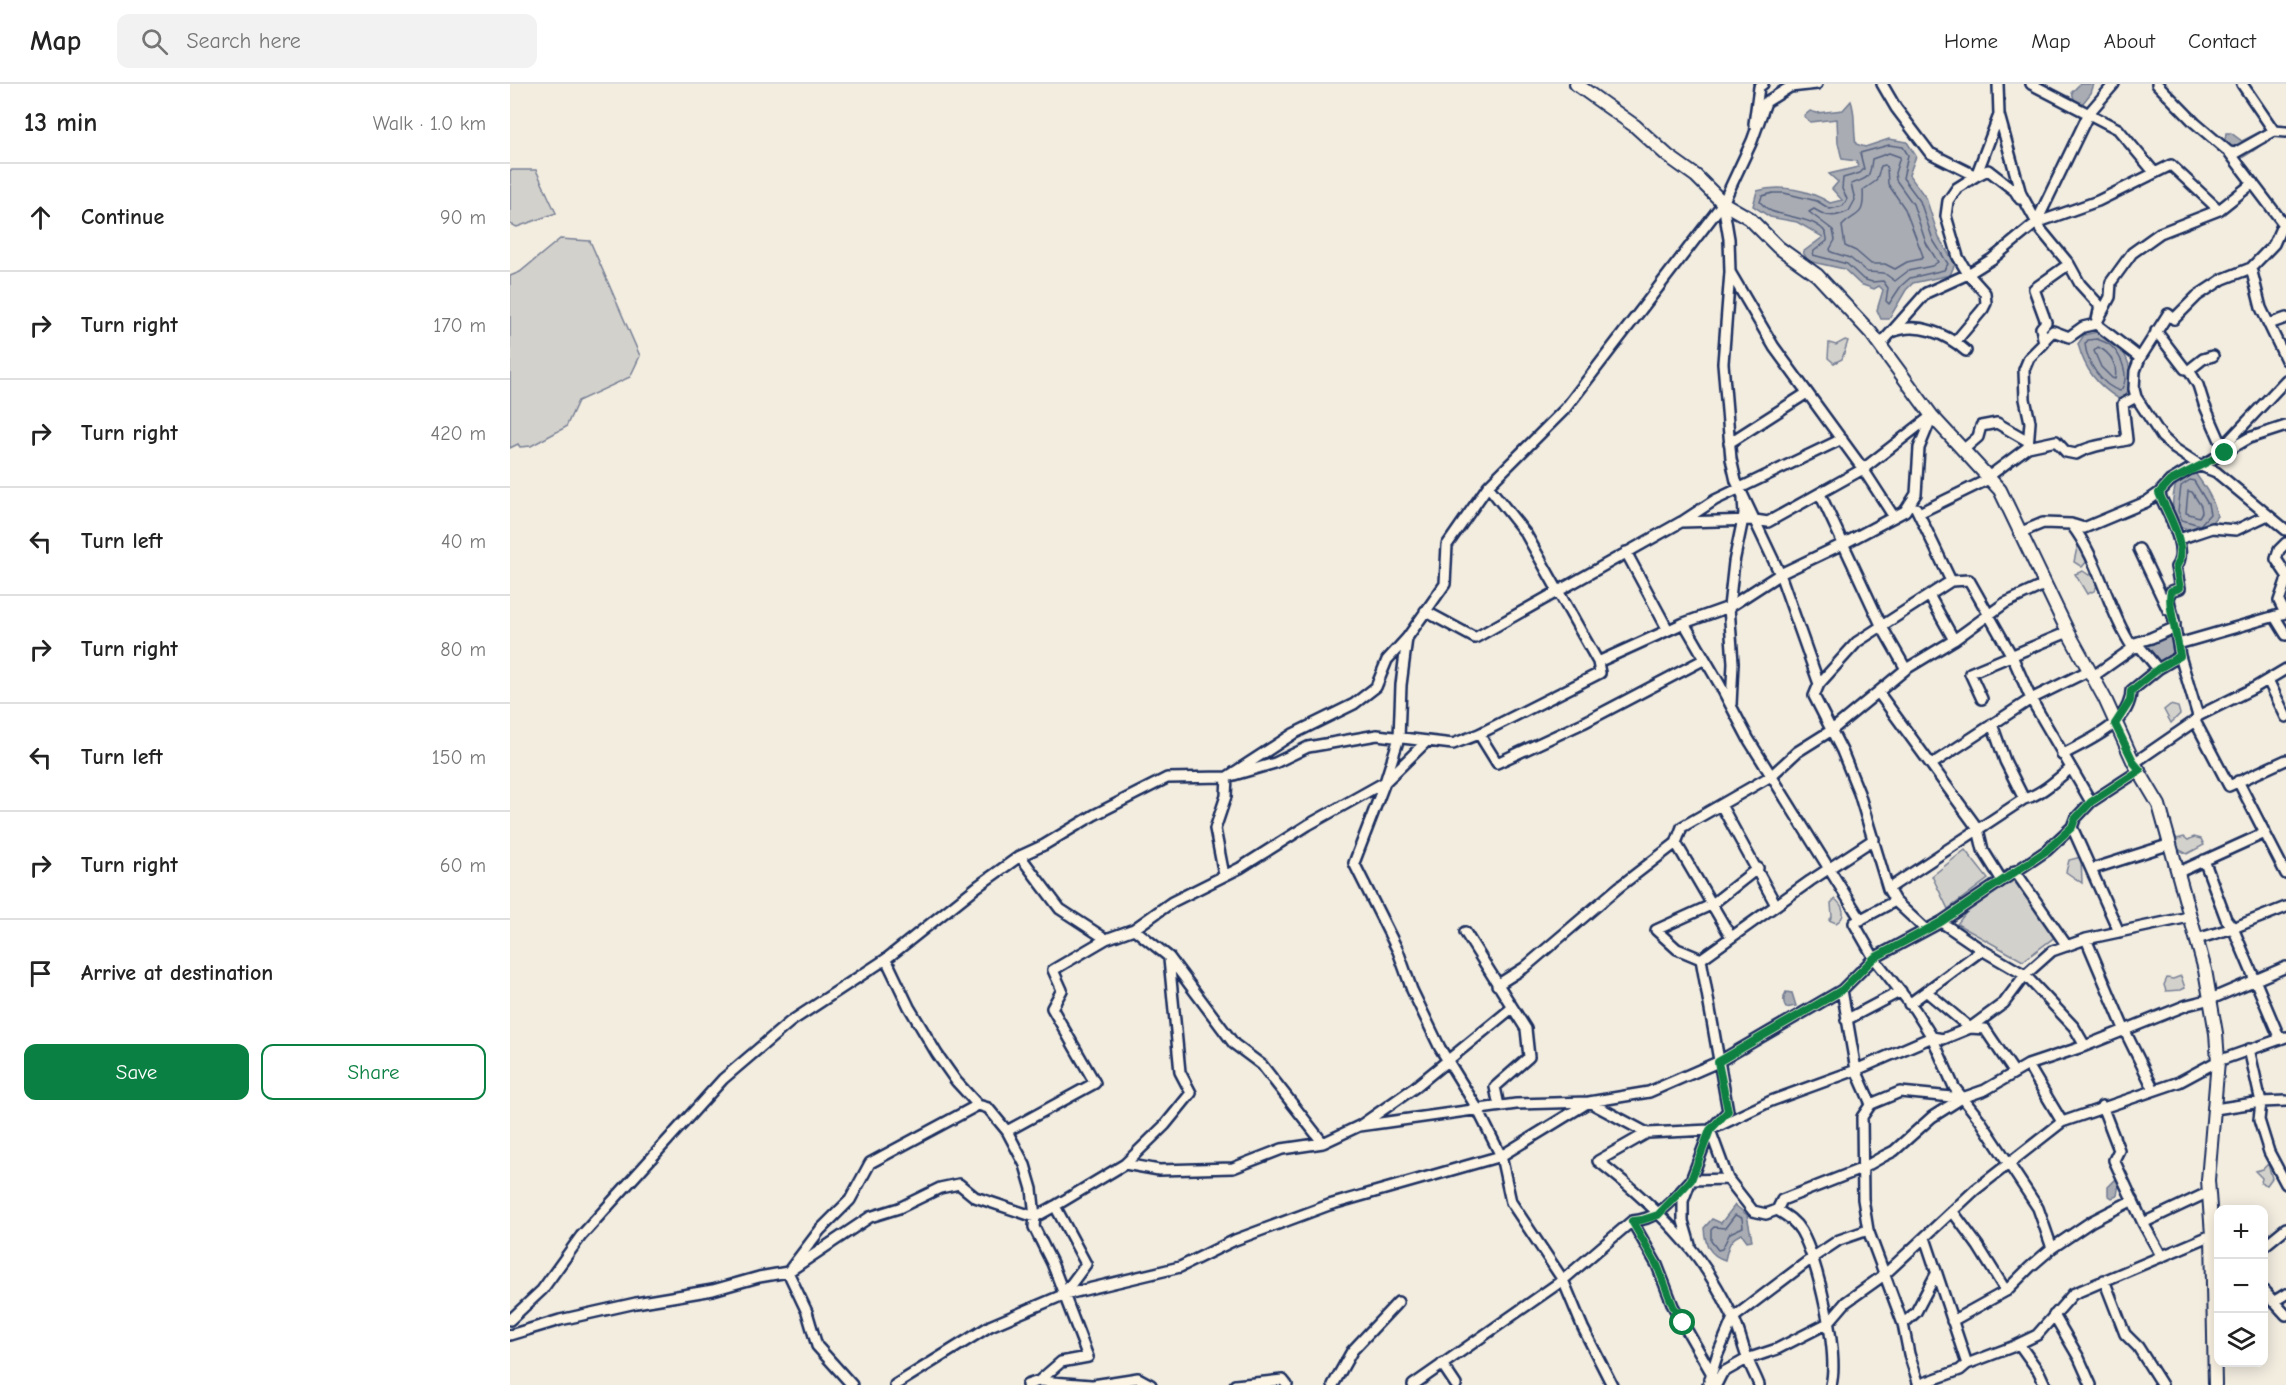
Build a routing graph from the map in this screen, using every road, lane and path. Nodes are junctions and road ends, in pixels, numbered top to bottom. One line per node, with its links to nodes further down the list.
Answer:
1 (1576, 84): 19 (street)
2 (1817, 84): 14 (street)
3 (1882, 84): 17 (street)
4 (1998, 84): 11 (street)
5 (2031, 84): 10 (street)
6 (2114, 84): 10 (street)
7 (2157, 84): 15 (street)
8 (2242, 84): 12 (street)
9 (1760, 85): 14 (street)
10 (2090, 113): 16 (street); 21 (street)
11 (1999, 115): 17 (street); 21 (street)
12 (2274, 131): 13 (street); 15 (street)
13 (2286, 132)
14 (1752, 141): 19 (street)
15 (2229, 152): 18 (street)
16 (2154, 172): 20 (street); 21 (street)
17 (1976, 176): 21 (street); 26 (street)
18 (2253, 183): 20 (street); 22 (street)
19 (1723, 203): 25 (street); 34 (street); 53 (street)
20 (2219, 210): 28 (street)
21 (2036, 223): 23 (street); 26 (street)
22 (2285, 224): 24 (street)
23 (2069, 264): 28 (street); 32 (street)
24 (2251, 268): 29 (street); 30 (street)
25 (1730, 272): 41 (street); 46 (street)
26 (1968, 274): 31 (street); 33 (street)
27 (2286, 318): 29 (street)
28 (2097, 324): 32 (street); 37 (street)
29 (2269, 324): 38 (street)
30 (2156, 331): 37 (street); 39 (street)
31 (1889, 334): 33 (street); 34 (street)
32 (2044, 340): 47 (street)
33 (1956, 341): 35 (street)
34 (1880, 345): 43 (street)
35 (1966, 351)
36 (2213, 356): 39 (street)
37 (2140, 358): 42 (street)
38 (2286, 360)
39 (2189, 370): 49 (street)
40 (2286, 380): 49 (street)
41 (1808, 393): 45 (street); 46 (street)
42 (2136, 397): 47 (street); 50 (street)
43 (1932, 416): 48 (street); 51 (street); 57 (street)
44 (2286, 426): 49 (street)
45 (1842, 439): 51 (street); 54 (street)
46 (1729, 443): 54 (street)
47 (2028, 444): 48 (street); 52 (street)
48 (1964, 450): 52 (street)
49 (2224, 450): 50 (street)
50 (2201, 466): 55 (street); 59 (street)
51 (1863, 469): 56 (street); 60 (street)
52 (1989, 479): 58 (street); 66 (street)
53 (1488, 486): 77 (street); 80 (street)
54 (1741, 491): 61 (street); 62 (street); 63 (street)
55 (2159, 493): 64 (street); 67 (street)
56 (1820, 494): 61 (street); 69 (street)
57 (1912, 500): 58 (street); 60 (street)
58 (1919, 513): 74 (street)
59 (2268, 515): 65 (street); 67 (street)
60 (1894, 517): 69 (street)
61 (1755, 520): 62 (street); 72 (street)
62 (1743, 521): 63 (street); 79 (street)
63 (1681, 522): 71 (street)
64 (2071, 524): 66 (street); 92 (street)
65 (2286, 530)
66 (2019, 532): 76 (street)
67 (2179, 539): 84 (street)
68 (2286, 543): 73 (street)
69 (1843, 544): 72 (street); 85 (street)
70 (2139, 549): 84 (street)
71 (1626, 552): 77 (street); 86 (street)
72 (1780, 574): 79 (street); 102 (street)
73 (2286, 574)
74 (1951, 581): 78 (street); 81 (street)
75 (2286, 581): 82 (street)
76 (2044, 585): 81 (street); 87 (street)
77 (1560, 592): 80 (street); 96 (street)
78 (1930, 597): 85 (street); 90 (street)
79 (1729, 607): 83 (street); 106 (street)
80 (1425, 611): 89 (street)
81 (1989, 614): 90 (street); 93 (street)
82 (2282, 614): 88 (street); 91 (street)
83 (1684, 623): 86 (street); 95 (street)
84 (2175, 624): 91 (street); 92 (street)
85 (1882, 627): 97 (street); 102 (street)
86 (1668, 630): 96 (street)
87 (2068, 632): 93 (street); 100 (street)
88 (2286, 636)
89 (1407, 638): 113 (street); 121 (street)
90 (1954, 640): 97 (street)
91 (2178, 644): 94 (street)
92 (2133, 648): 98 (street); 100 (street)
93 (2012, 656): 104 (street); 105 (street)
94 (2180, 656): 98 (street); 108 (street)
95 (1705, 659): 106 (street); 112 (street)
96 (1598, 662): 112 (street)
97 (1906, 669): 103 (street)
98 (2158, 669): 110 (street)
99 (2286, 669): 101 (street)
100 (2090, 674): 105 (street); 110 (street)
101 (2268, 680): 107 (street); 108 (street)
102 (1819, 684): 111 (street)
103 (1878, 692): 111 (street); 117 (street)
104 (1982, 699)
105 (2031, 699): 109 (street); 115 (street)
106 (1731, 707): 120 (street)
107 (2286, 717)
108 (2197, 718): 118 (street); 122 (street)
109 (1992, 724): 117 (street); 124 (street)
110 (2115, 724): 115 (street); 118 (street)
111 (1832, 730): 120 (street); 130 (street)
112 (1479, 734): 114 (street)
113 (1399, 738): 114 (street); 121 (street); 123 (street)
114 (1427, 741): 123 (street)
115 (2062, 755): 119 (street)
116 (2285, 763): 122 (street)
117 (1932, 764): 128 (street)
118 (2137, 767): 125 (street); 132 (street)
119 (2070, 768): 124 (street); 125 (street)
120 (1771, 776): 126 (street); 138 (street)
121 (1227, 777): 135 (street); 143 (street)
122 (2238, 781): 129 (street)
123 (1385, 782): 143 (street); 185 (street)
124 (2024, 799): 128 (street)
125 (2091, 802): 127 (street)
126 (1721, 804): 131 (street); 137 (street)
127 (2072, 827): 139 (street); 140 (street)
128 (1978, 829): 144 (street); 145 (street)
129 (2265, 833): 134 (street); 136 (street)
130 (1874, 839): 138 (street); 145 (street)
131 (1676, 843): 147 (street); 171 (street)
132 (2171, 844): 139 (street); 141 (street)
133 (2286, 850): 134 (street)
134 (2276, 854): 142 (street)
135 (1020, 856): 159 (street); 166 (street)
136 (2204, 860): 141 (street); 153 (street)
137 (1758, 868): 147 (street); 148 (street)
138 (1829, 868): 148 (street); 151 (street)
139 (2092, 869): 157 (street)
140 (2015, 871): 144 (street); 162 (street)
141 (2179, 872): 150 (street)
142 (2286, 874)
143 (1224, 875): 154 (street)
144 (2001, 879): 152 (street)
145 (1888, 889): 146 (street)
146 (1895, 901): 151 (street); 155 (street)
147 (1712, 905): 158 (street); 167 (street)
148 (1776, 905): 158 (street)
149 (2286, 907): 153 (street)
150 (2189, 917): 157 (street); 161 (street)
151 (1861, 920): 165 (street)
152 (1941, 922): 155 (street); 163 (street)
153 (2233, 928): 161 (street); 170 (street)
154 (1134, 929): 159 (street); 164 (street)
155 (1925, 929): 165 (street)
156 (1465, 932): 171 (street)
157 (2119, 932): 160 (street)
158 (1731, 938): 167 (street)
159 (1106, 939): 205 (street)
160 (2086, 939): 162 (street); 180 (street)
161 (2197, 939): 175 (street)
162 (2067, 946): 169 (street)
163 (1983, 950): 169 (street); 174 (street)
164 (1169, 957): 207 (street); 210 (street)
165 (1874, 958): 172 (street); 173 (street)
166 (886, 959): 197 (street); 250 (street)
167 (1701, 959): 187 (street)
168 (2286, 967): 170 (street)
169 (2025, 975): 179 (street); 183 (street)
170 (2254, 982): 175 (street); 182 (street)
171 (1497, 985): 177 (street)
172 (1842, 990): 178 (street); 187 (street)
173 (1901, 991): 176 (street); 178 (street)
174 (1927, 992): 176 (street); 179 (street)
175 (2211, 999): 180 (street); 186 (street)
176 (1909, 1004): 181 (street)
177 (1512, 1008): 185 (street); 198 (street)
178 (1846, 1020): 189 (street)
179 (1970, 1028): 181 (street); 190 (street)
180 (2125, 1031): 183 (street); 191 (street)
181 (1932, 1037): 189 (street); 192 (street)
182 (2283, 1038): 184 (street)
183 (2085, 1046): 188 (street)
184 (2249, 1049): 186 (street); 194 (street)
185 (1448, 1060): 200 (street); 203 (street)
186 (2218, 1061): 191 (street); 201 (street)
187 (1718, 1062): 193 (street); 204 (street)
188 (2028, 1065): 190 (street); 202 (street)
189 (1856, 1070): 196 (street); 204 (street)
190 (2014, 1072): 192 (street)
191 (2154, 1090): 199 (street)
192 (1962, 1098): 196 (street); 209 (street); 211 (street)
193 (1589, 1102): 198 (street); 206 (street); 208 (street)
194 (2261, 1102): 195 (street); 201 (street); 212 (street)
195 (2286, 1102)
196 (1871, 1104): 211 (street)
197 (978, 1105): 205 (street); 235 (street)
198 (1499, 1106): 200 (street)
199 (2102, 1106): 202 (street); 217 (street)
200 (1477, 1108): 203 (street); 208 (street)
201 (2215, 1109): 216 (street)
202 (2062, 1122): 209 (street)
203 (1359, 1126): 207 (street)
204 (1710, 1130): 206 (street); 213 (street); 214 (street)
205 (1007, 1131): 222 (street)
206 (1647, 1133): 221 (street)
207 (1323, 1143): 210 (street)
208 (1501, 1156): 238 (street); 242 (street)
209 (2007, 1163): 220 (street); 230 (street)
210 (1125, 1164): 218 (street)
211 (1861, 1169): 219 (street); 226 (street)
212 (2282, 1169): 215 (street)
213 (1728, 1179): 214 (street); 219 (street)
214 (1691, 1180): 221 (street); 231 (street)
215 (2286, 1184)
216 (2209, 1192): 224 (street); 227 (street)
217 (2133, 1200): 224 (street); 230 (street)
218 (1054, 1206): 222 (street); 242 (street)
219 (1777, 1210): 233 (street)
220 (1953, 1212): 228 (street); 240 (street)
221 (1658, 1215): 223 (street); 231 (street)
222 (1035, 1217): 235 (street); 242 (street)
223 (1632, 1221): 238 (street); 259 (street)
224 (2142, 1223): 232 (street)
225 (2286, 1228): 229 (street)
226 (1868, 1230): 233 (street); 237 (street)
227 (2212, 1235): 232 (street); 234 (street)
228 (1925, 1238): 236 (street); 237 (street)
229 (2268, 1243)
230 (2052, 1248): 240 (street)
231 (1691, 1249): 249 (street)
232 (2162, 1257): 239 (street)
233 (1812, 1258): 249 (street); 252 (street)
234 (2214, 1264)
235 (788, 1272): 254 (street); 261 (street)
236 (1936, 1274): 251 (street); 253 (street)
237 (1884, 1275): 252 (street); 253 (street)
238 (1563, 1280): 257 (street); 271 (street)
239 (2104, 1280): 247 (street); 279 (street)
240 (2006, 1291): 251 (street)
241 (2286, 1294): 245 (street)
242 (1064, 1295): 260 (street); 262 (street)
243 (2268, 1296): 245 (street)
244 (1398, 1302): 268 (street)
245 (2273, 1302): 248 (street)
246 (2216, 1313): 280 (street)
247 (2055, 1315): 255 (street); 278 (street)
248 (2286, 1315)
249 (1733, 1318): 256 (street); 259 (street)
250 (510, 1320)
251 (1952, 1321): 258 (street)
252 (1828, 1323): 256 (street); 275 (street)
253 (1903, 1324): 276 (street)
254 (510, 1335)
255 (2019, 1344): 258 (street); 277 (street)
256 (1747, 1359): 273 (street); 274 (street)
257 (1442, 1364): 269 (street); 270 (street)
258 (1967, 1364): 276 (street)
259 (1712, 1374): 272 (street)
260 (1040, 1383): 263 (street); 264 (street)
261 (852, 1385)
262 (895, 1385)
263 (1027, 1385)
264 (1092, 1385): 265 (street)
265 (1151, 1385)
266 (1235, 1385): 267 (street)
267 (1287, 1385)
268 (1334, 1385)
269 (1413, 1385)
270 (1456, 1385)
271 (1612, 1385)
272 (1708, 1385)
273 (1716, 1385)
274 (1759, 1385)
275 (1831, 1385)
276 (1918, 1385)
277 (2045, 1385)
278 (2091, 1385)
279 (2162, 1385)
280 (2215, 1385)

